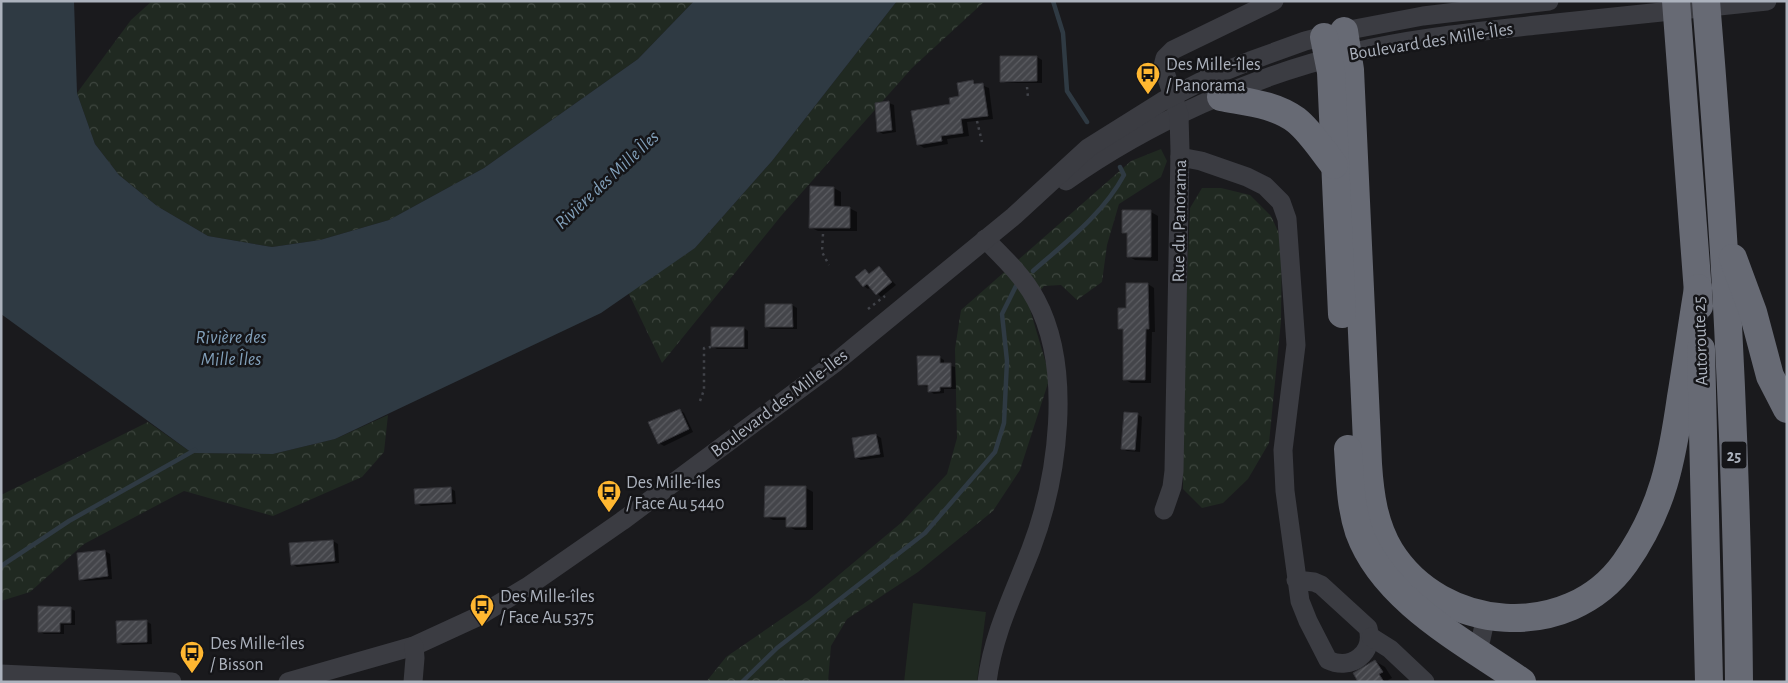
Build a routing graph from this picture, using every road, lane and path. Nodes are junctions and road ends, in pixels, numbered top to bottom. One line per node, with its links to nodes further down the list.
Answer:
1 (1274, 1): 8 (street, Rue du Panorama)
2 (1549, 1): 6 (street, Boulevard des Mille-Îles)
3 (1676, 1): 21 (highway, Autoroute 25 / 25)
4 (1706, 1): 17 (highway, Autoroute 25 / 25)
5 (1767, 1): 6 (street, Boulevard des Mille-Îles)
6 (1337, 45): 8 (street, Boulevard des Mille-Îles); 10 (street, Boulevard des Mille-Îles); 15 (highway); 29 (highway)
7 (1027, 87): 9 (path)
8 (1172, 96): 11 (street, Rue du Panorama); 16 (street, Boulevard des Mille-Îles)
9 (1028, 97)
10 (1221, 97): 11 (street, Boulevard des Mille-Îles); 15 (highway)
11 (1179, 115): 14 (street, Rue du Panorama); 16 (street, Boulevard des Mille-Îles)
12 (977, 121): 13 (path)
13 (982, 142)
14 (1180, 157): 27 (street, Rue du Panorama); 28 (street)
15 (1334, 165): 32 (highway)
16 (1014, 216): 19 (street, Boulevard des Mille-Îles)
17 (1723, 228): 26 (highway); 44 (highway, Autoroute 25 / 25)
18 (823, 234): 20 (path)
19 (985, 239): 31 (street, Boulevard des Mille-Îles); 39 (street)
20 (829, 265)
21 (1698, 288): 29 (highway); 43 (highway, Autoroute 25 / 25)
22 (885, 296): 23 (path)
23 (868, 309)
24 (711, 347): 25 (path)
25 (700, 401)
26 (1787, 408)
27 (1164, 510)
28 (1296, 580): 30 (street); 33 (street)
29 (1486, 616): 32 (street)
30 (1371, 637): 33 (street); 41 (street)
31 (414, 646): 37 (street, Boulevard des Mille-Îles); 38 (street)
32 (1475, 649): 42 (highway)
33 (1335, 663): 40 (street)
34 (1, 674): 35 (street)
35 (144, 681): 36 (street)
36 (172, 682)
37 (288, 682)
38 (413, 682)
39 (987, 682)
40 (1344, 682)
41 (1426, 682)
42 (1522, 682)
43 (1709, 682)
44 (1739, 682)

